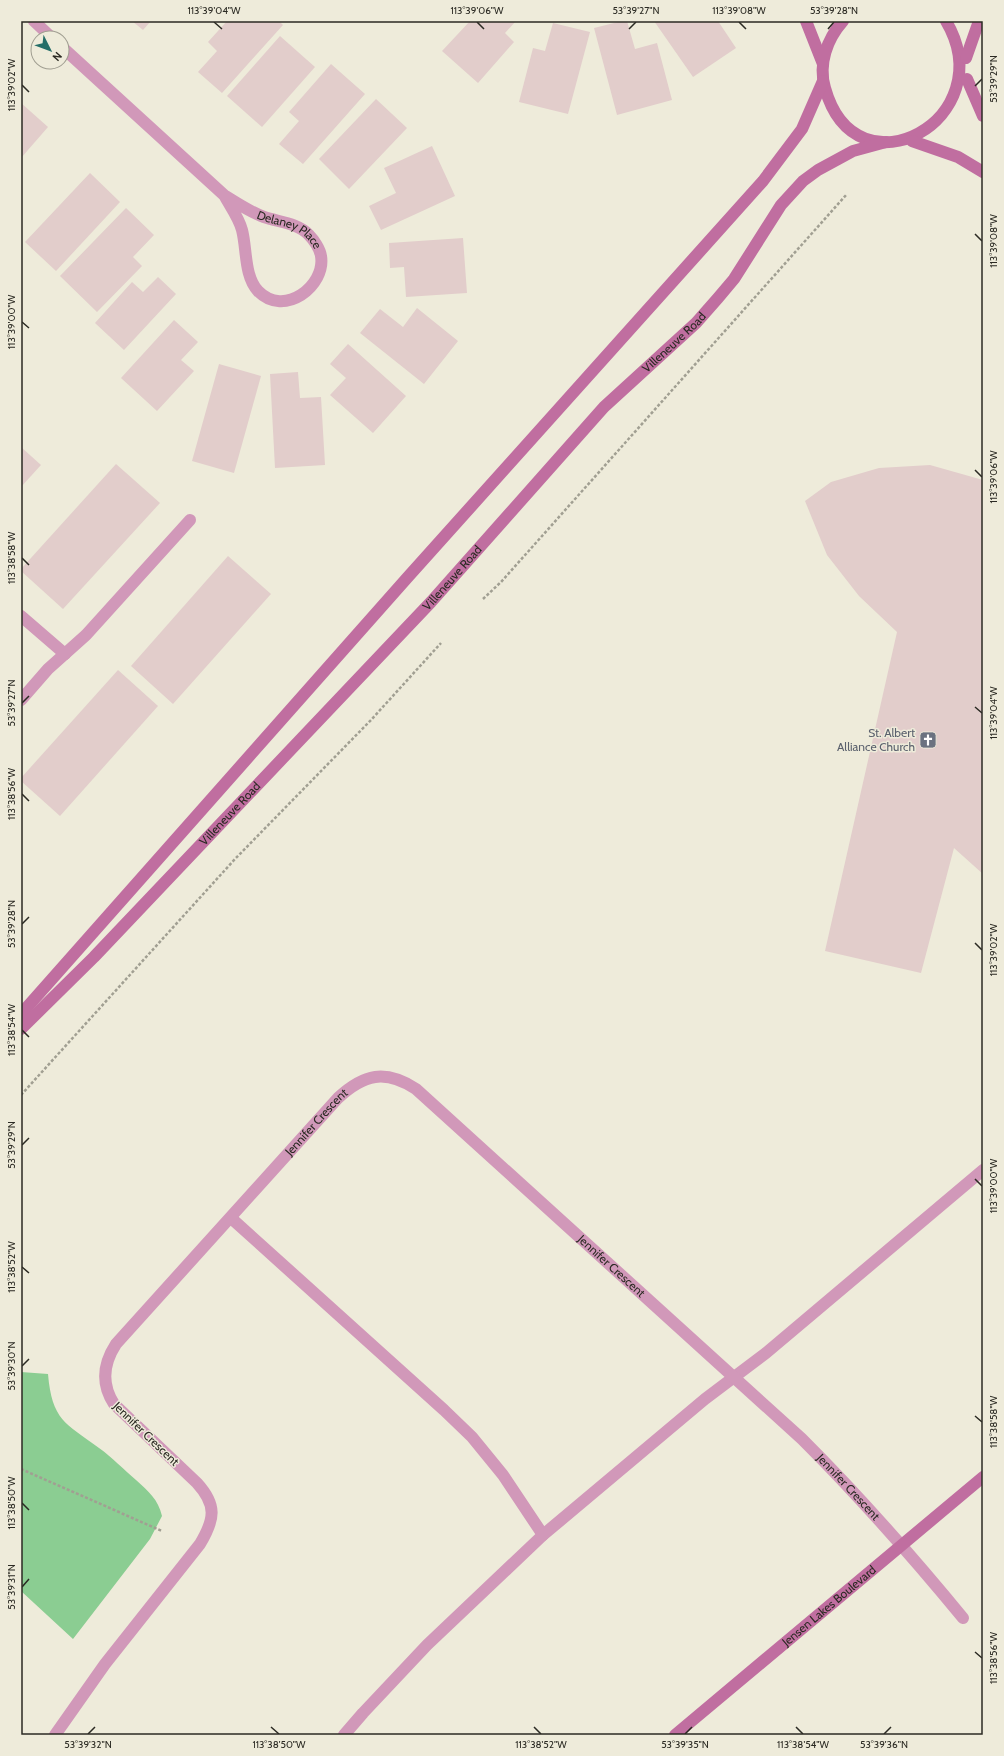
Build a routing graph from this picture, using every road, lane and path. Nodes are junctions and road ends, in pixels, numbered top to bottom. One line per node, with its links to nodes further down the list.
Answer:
1 (34, 21): 6 (street)
2 (806, 21): 9 (main road)
3 (843, 21): 9 (main road)
4 (946, 21): 8 (main road)
5 (979, 21): 8 (main road)
6 (44, 30)
7 (70, 54): 17 (street, Delaney Place)
8 (966, 58): 10 (main road)
9 (823, 65): 11 (main road)
10 (966, 79): 12 (main road); 13 (main road)
11 (823, 81): 14 (main road); 24 (main road, Villeneuve Road)
12 (983, 116)
13 (912, 141): 14 (main road); 15 (main road)
14 (886, 142): 25 (main road, Villeneuve Road)
15 (983, 172)
16 (847, 194): 19 (path)
17 (224, 195): 17 (street, Delaney Place)
18 (190, 520): 22 (street)
19 (483, 599)
20 (21, 616): 22 (street)
21 (441, 643): 26 (path)
22 (65, 654): 23 (street)
23 (21, 700)
24 (21, 1014)
25 (21, 1029)
26 (21, 1095)
27 (983, 1170): 29 (street)
28 (231, 1218): 29 (street, Jennifer Crescent); 33 (street); 36 (street, Jennifer Crescent)
29 (734, 1376): 33 (street); 34 (street, Jennifer Crescent)
30 (21, 1469): 32 (path)
31 (983, 1477): 34 (main road, Jensen Lakes Boulevard)
32 (162, 1531)
33 (543, 1535): 37 (street)
34 (902, 1545): 35 (street, Jennifer Crescent); 38 (main road, Jensen Lakes Boulevard)
35 (963, 1618)
36 (55, 1735)
37 (344, 1735)
38 (675, 1735)

